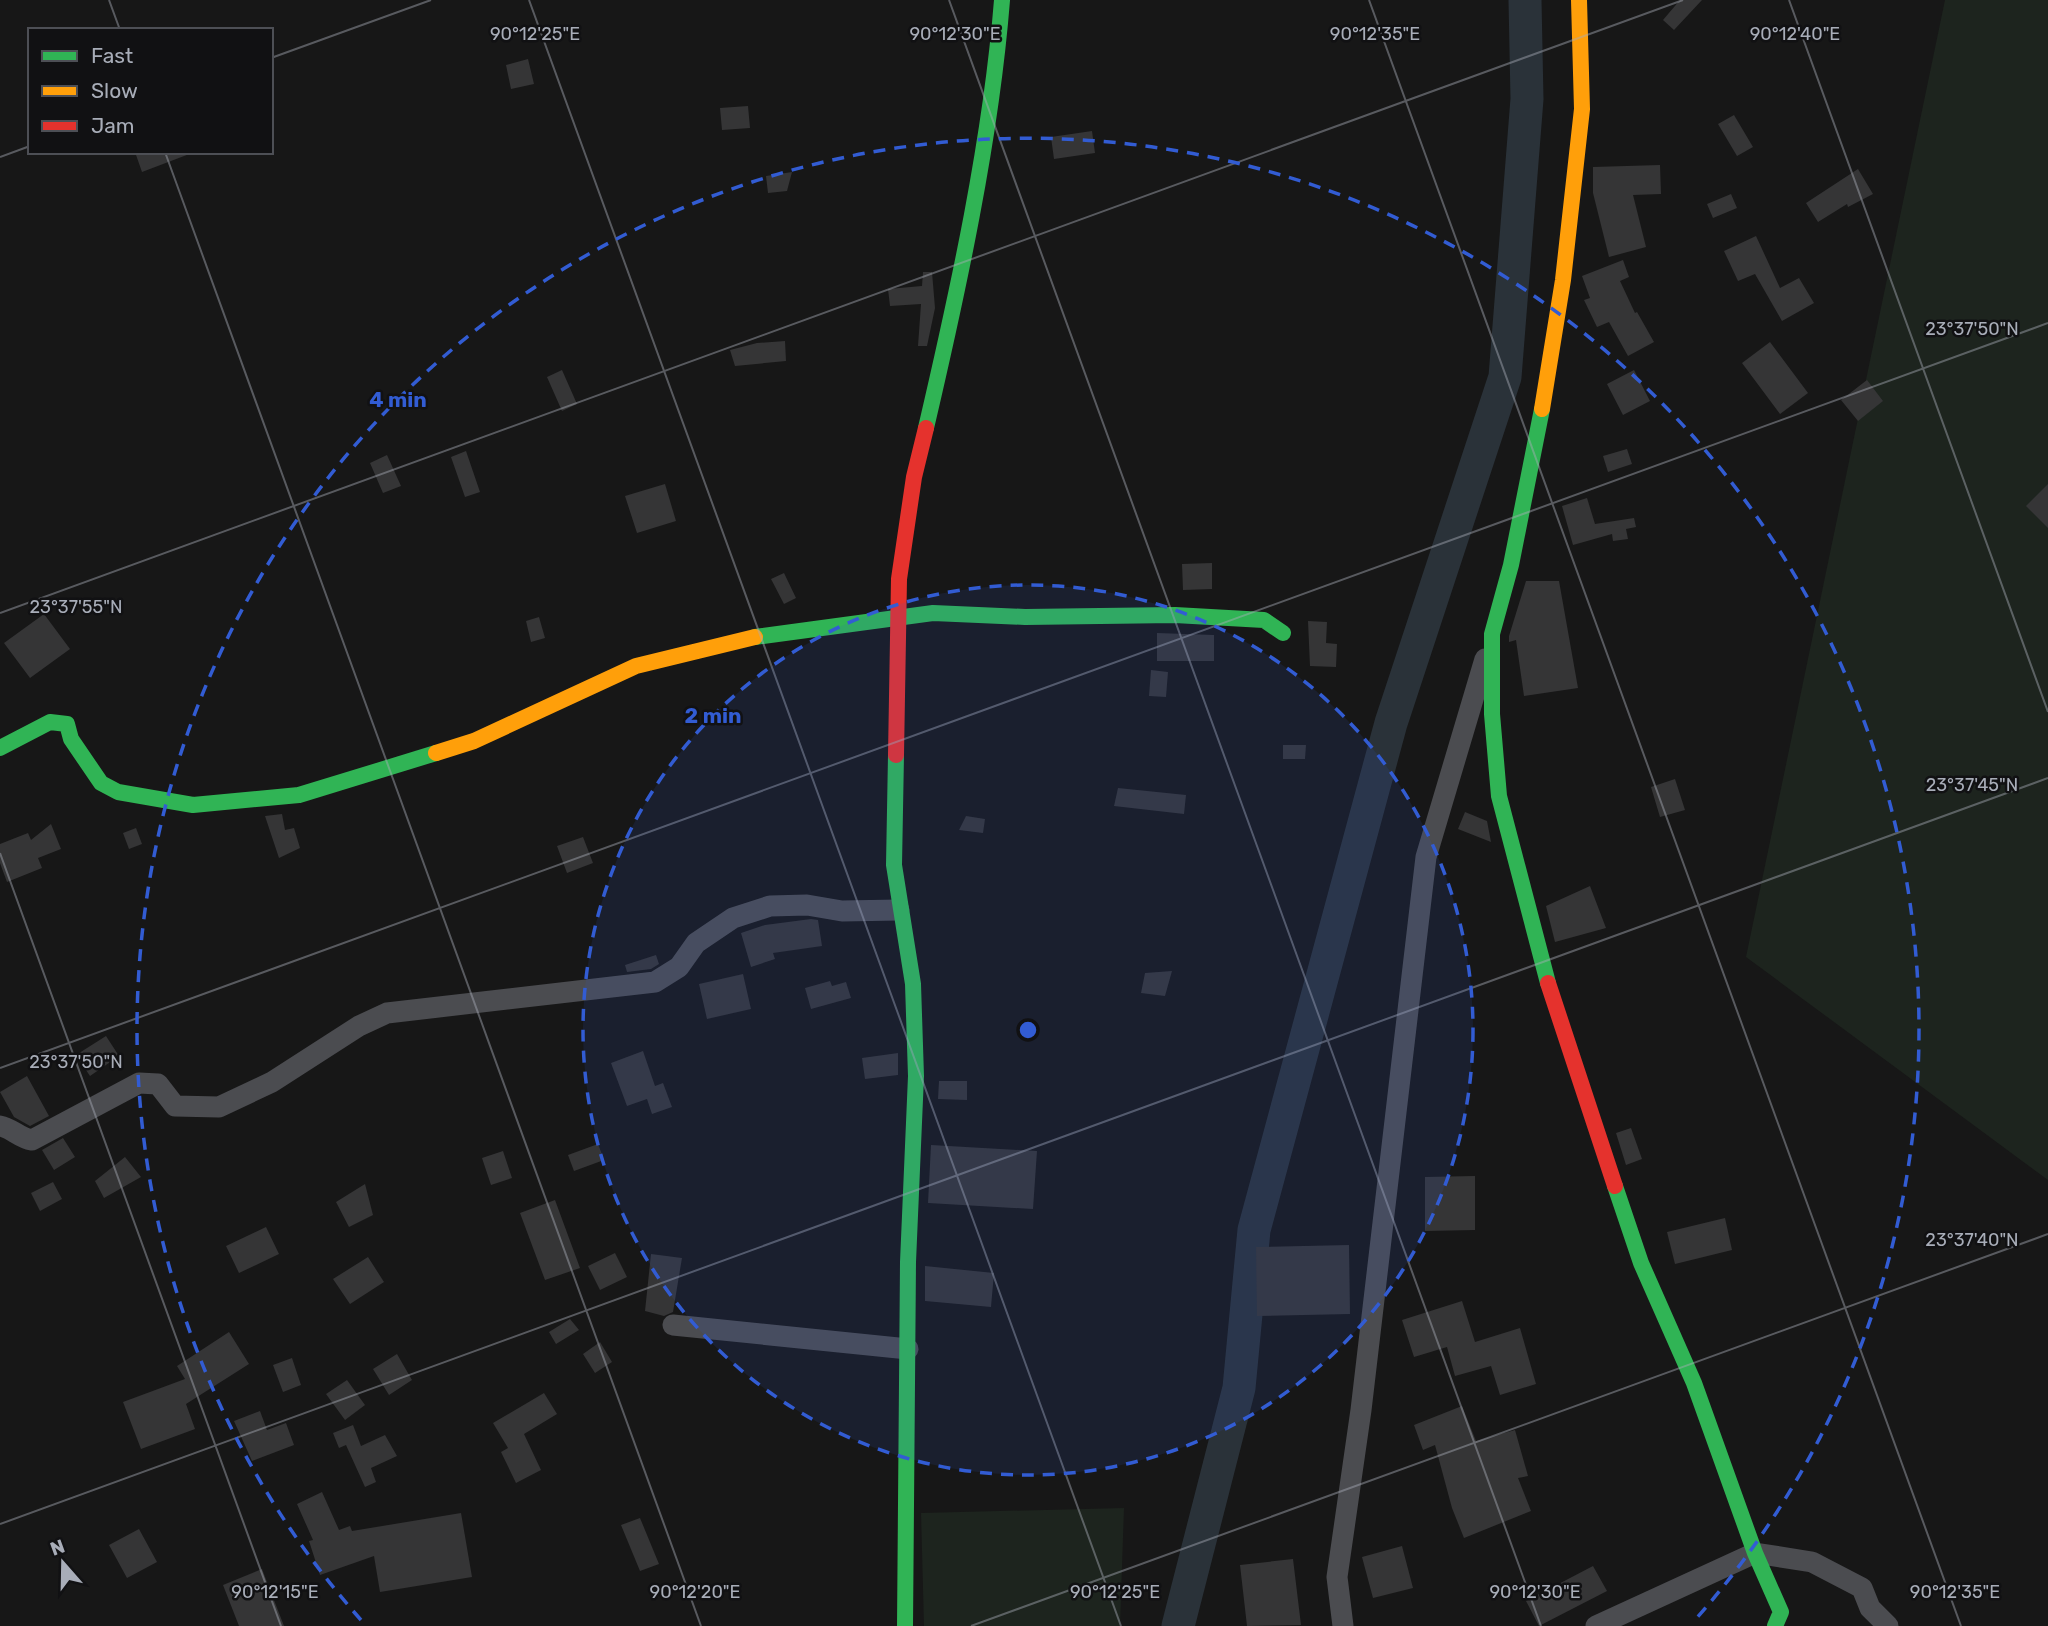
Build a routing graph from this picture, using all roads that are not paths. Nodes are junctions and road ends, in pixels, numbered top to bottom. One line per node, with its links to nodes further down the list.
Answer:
1 (1002, 0): 3 (street)
2 (1579, 0): 5 (street)
3 (899, 616): 4 (street); 6 (street); 7 (street)
4 (1283, 634)
5 (1492, 634): 11 (street); 13 (street)
6 (0, 748)
7 (899, 910): 8 (street); 10 (street)
8 (0, 1126)
9 (673, 1325): 10 (street)
10 (908, 1349): 12 (street)
11 (1755, 1552): 14 (street); 15 (street); 16 (street)
12 (905, 1626)
13 (1343, 1626)
14 (1596, 1626)
15 (1775, 1626)
16 (1888, 1626)

